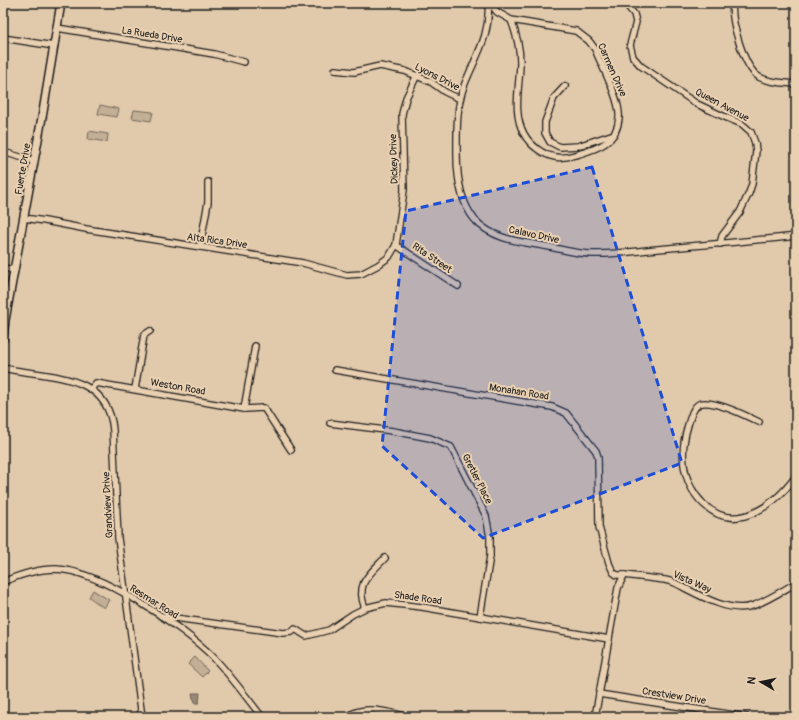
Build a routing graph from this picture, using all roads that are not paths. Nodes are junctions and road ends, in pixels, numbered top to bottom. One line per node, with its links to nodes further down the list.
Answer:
1 (62, 3): 6 (main road, Fuerte Drive)
2 (489, 3): 5 (street, Carmen Drive); 14 (street, Calavo Drive)
3 (625, 3): 21 (street, Queen Avenue)
4 (733, 3): 12 (street)
5 (511, 20): 15 (street, Carmen Drive); 15 (street)
6 (57, 28): 8 (main road, Fuerte Drive); 9 (street, La Rueda Drive)
7 (3, 38): 8 (street)
8 (54, 46): 17 (main road, Fuerte Drive)
9 (244, 62)
10 (335, 70): 11 (street, Lyons Drive)
11 (417, 75): 14 (street, Lyons Drive); 22 (street, Dickey Drive)
12 (796, 84)
13 (565, 86): 15 (street)
14 (460, 99): 21 (street, Calavo Drive)
15 (614, 134)
16 (3, 152): 17 (street)
17 (34, 161): 19 (main road, Fuerte Drive)
18 (208, 182): 23 (street)
19 (24, 218): 23 (street, Alta Rica Drive); 25 (main road, Fuerte Drive)
20 (796, 236): 21 (street, Calavo Drive)
21 (720, 244)
22 (396, 246): 23 (street, Alta Rica Drive); 26 (street, Rita Street)
23 (200, 247)
24 (3, 268): 25 (street)
25 (15, 270): 28 (main road, Fuerte Drive)
26 (458, 286)
27 (150, 331): 33 (street)
28 (3, 339)
29 (255, 346): 34 (street)
30 (3, 368): 32 (street, Grandview Drive)
31 (335, 370): 40 (street, Monahan Road)
32 (91, 389): 33 (street, Weston Road); 43 (street, Grandview Drive)
33 (135, 389): 34 (street, Weston Road)
34 (244, 409): 37 (street, Weston Road)
35 (759, 422): 38 (street)
36 (330, 423): 46 (street, Gretler Place)
37 (291, 450)
38 (796, 476)
39 (385, 558): 44 (street)
40 (624, 575): 42 (street, Vista Way); 47 (street)
41 (3, 582): 43 (street, Resmar Road)
42 (796, 583)
43 (126, 594): 45 (street, Resmar Road); 49 (street, Grandview Drive)
44 (365, 608): 45 (street, Shade Road); 46 (street, Shade Road)
45 (161, 616): 50 (street, Resmar Road)
46 (480, 617): 47 (street, Shade Road)
47 (610, 639): 48 (street)
48 (600, 694): 53 (street); 54 (street, Crestview Drive)
49 (142, 717)
50 (262, 717)
51 (347, 717): 52 (street)
52 (411, 717)
53 (595, 717)
54 (746, 717)

